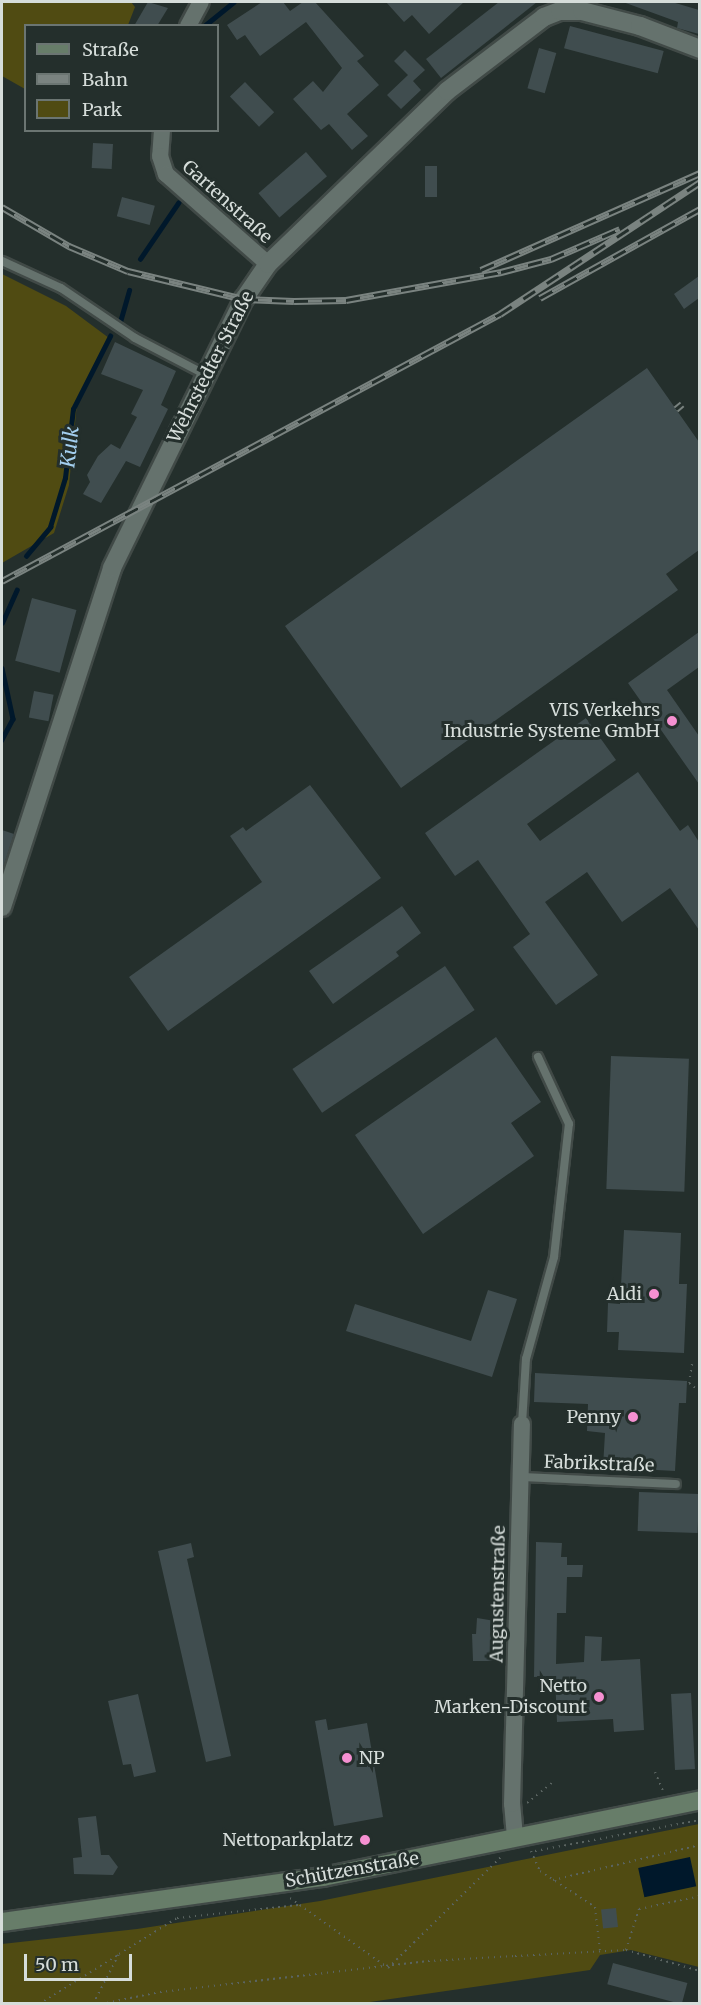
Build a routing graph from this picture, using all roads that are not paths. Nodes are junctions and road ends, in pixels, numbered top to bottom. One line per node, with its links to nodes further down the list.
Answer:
1 (201, 2): 3 (street)
2 (558, 6): 4 (street, Wehrstedter Straße); 7 (street, Wehrstedter Straße)
3 (189, 24)
4 (699, 49)
5 (162, 132): 7 (street, Gartenstraße)
6 (2, 261): 8 (lane)
7 (268, 264): 8 (street, Wehrstedter Straße)
8 (206, 375): 9 (street, Wehrstedter Straße)
9 (2, 908)
10 (538, 1057): 11 (lane)
11 (522, 1424): 12 (street, Augustenstraße)
12 (520, 1477): 13 (lane, Fabrikstraße); 15 (street, Augustenstraße)
13 (676, 1484)
14 (699, 1800): 15 (main road, Schützenstraße)
15 (518, 1845): 16 (main road, Schützenstraße)
16 (2, 1922)

